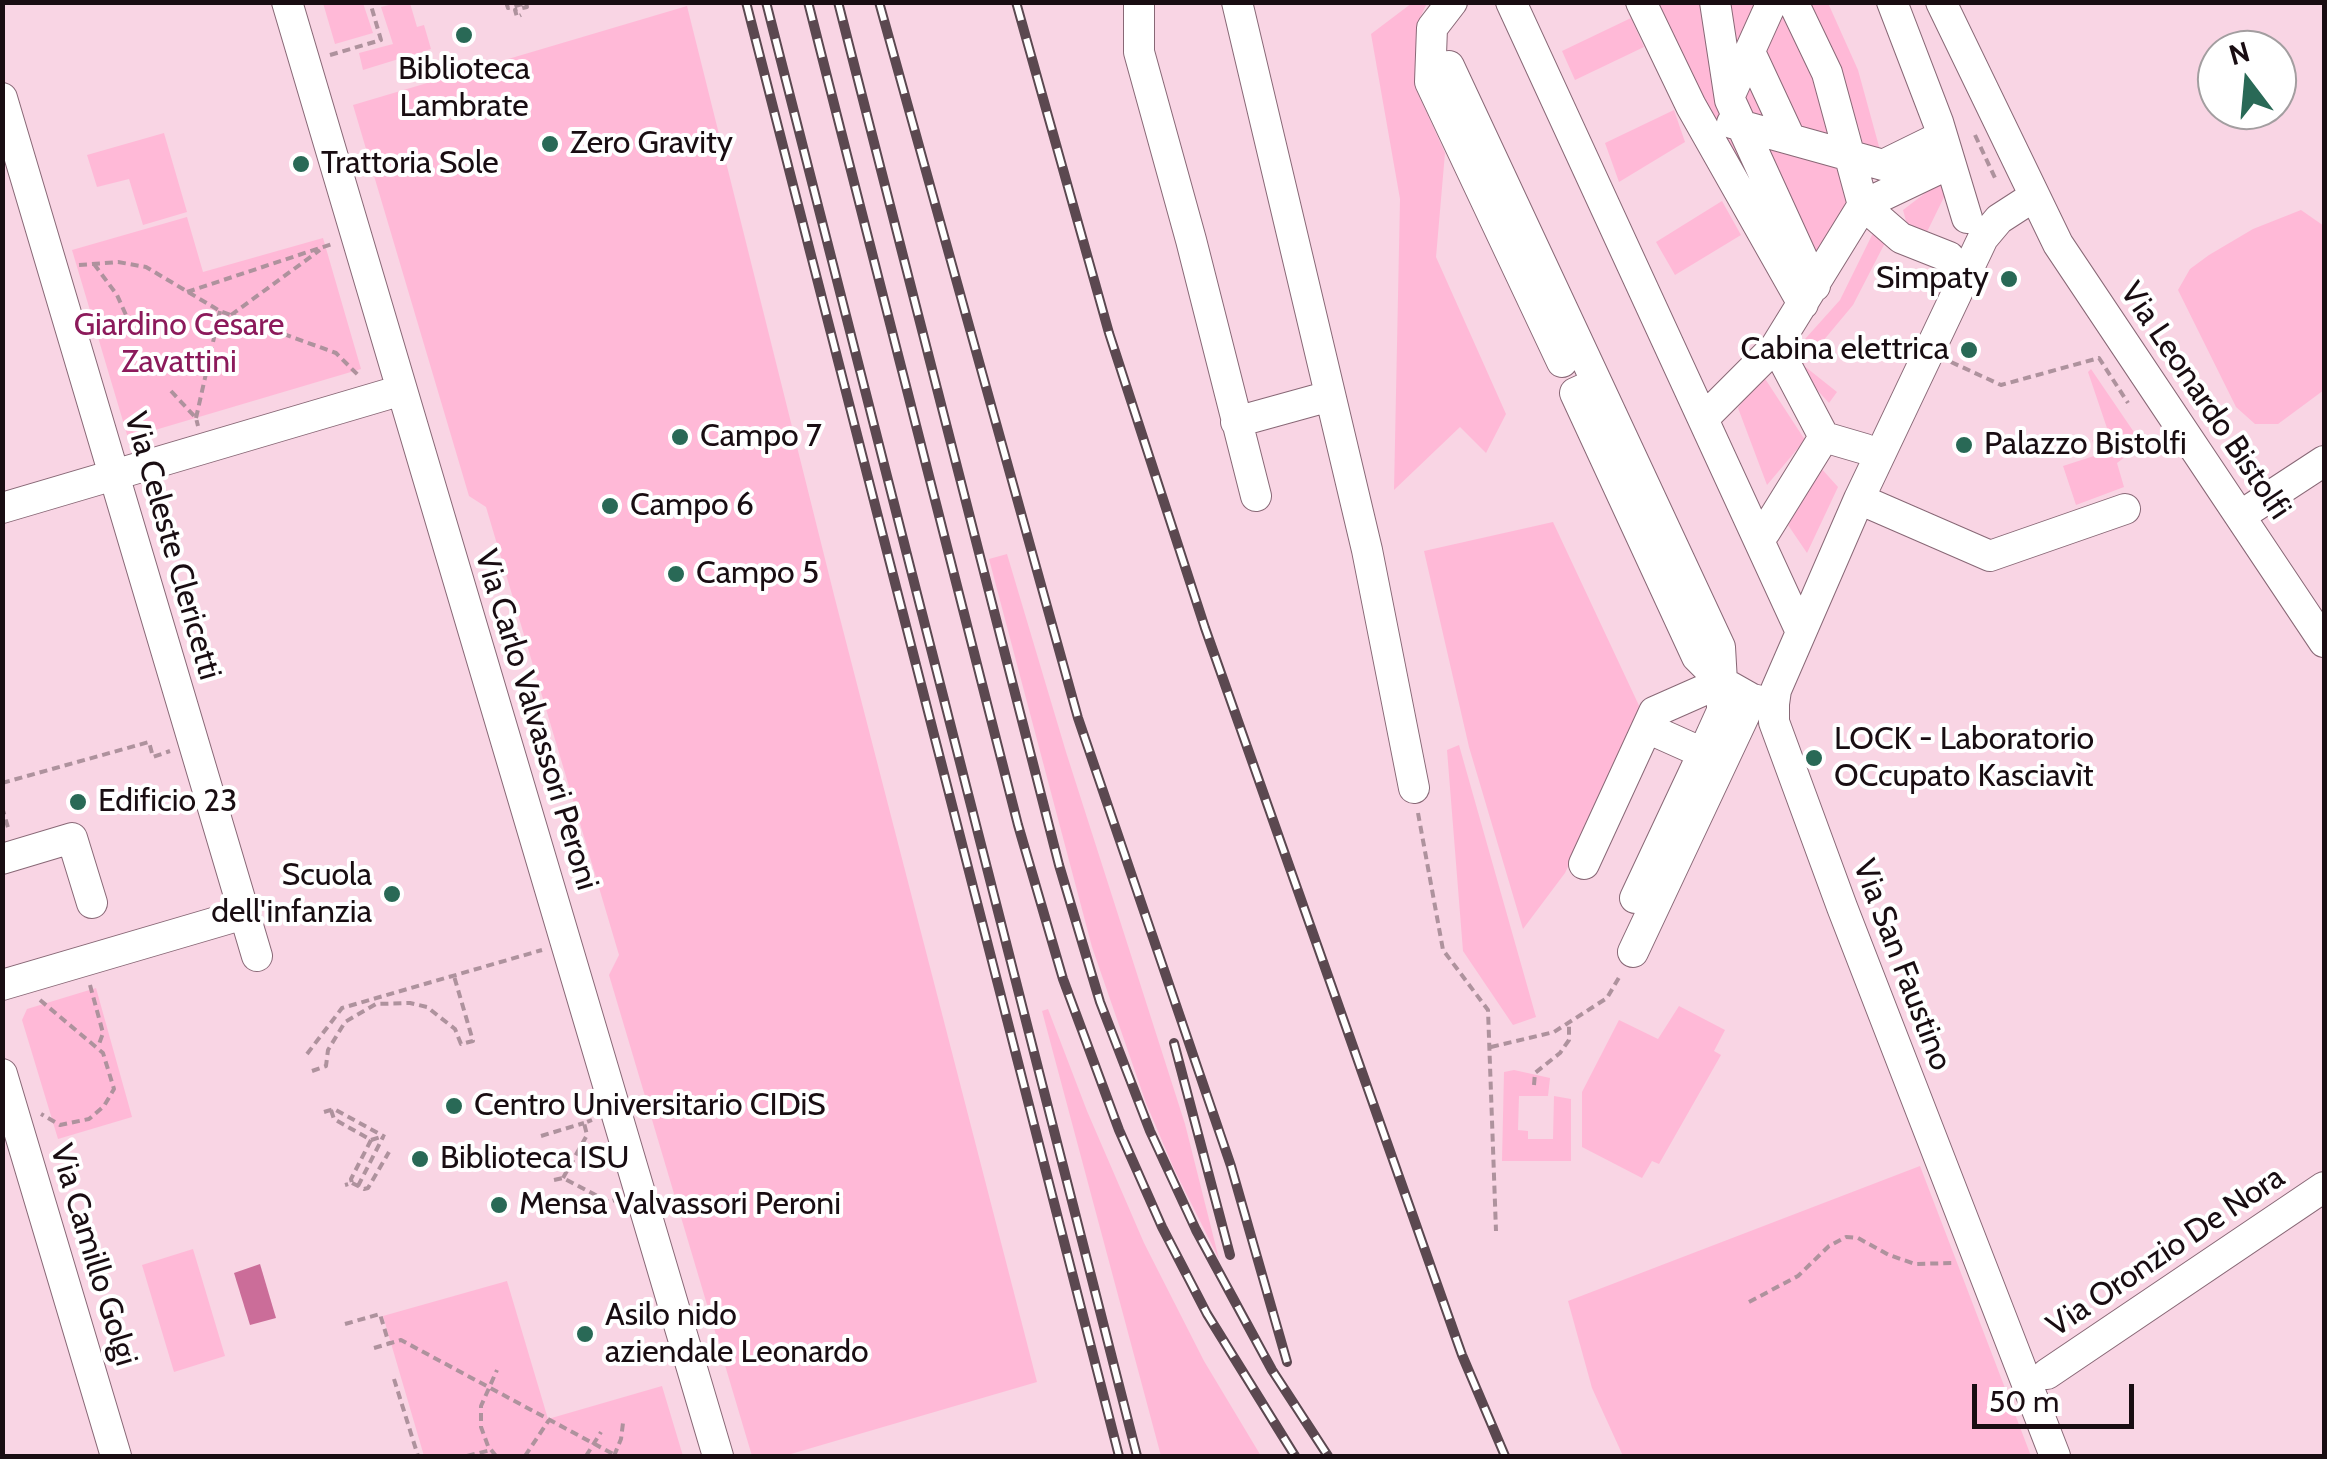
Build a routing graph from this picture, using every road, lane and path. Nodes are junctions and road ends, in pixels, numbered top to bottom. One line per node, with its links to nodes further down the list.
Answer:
1 (286, 2): 42 (street, Via Carlo Valvassori Peroni)
2 (370, 2): 16 (path)
3 (506, 2): 14 (path)
4 (1140, 2): 48 (street)
5 (1236, 2): 44 (street)
6 (1452, 2): 40 (street)
7 (1511, 2): 60 (street)
8 (1641, 2): 20 (street)
9 (1716, 2): 18 (street)
10 (1772, 2): 15 (street)
11 (1793, 2): 24 (street)
12 (1892, 2): 23 (street)
13 (1941, 2): 25 (street, Via Leonardo Bistolfi)
14 (521, 16)
15 (1750, 52): 18 (street); 22 (street)
16 (330, 55)
17 (1448, 66): 62 (street)
18 (1730, 95): 21 (street)
19 (2, 98): 32 (street, Via Celeste Clericetti)
20 (1692, 106): 21 (street); 34 (street)
21 (1744, 128): 22 (street); 34 (street)
22 (1790, 138): 24 (street)
23 (1945, 150): 24 (street); 26 (street); 27 (street)
24 (1852, 156): 26 (street)
25 (2033, 197): 55 (street); 58 (street, Via Leonardo Bistolfi)
26 (1863, 205): 30 (street); 34 (street)
27 (1967, 218)
28 (332, 244): 29 (path)
29 (325, 246): 33 (path); 36 (path)
30 (1949, 257)
31 (94, 264): 32 (path); 33 (path); 37 (path)
32 (53, 266): 53 (street, Via Celeste Clericetti)
33 (187, 292): 35 (path)
34 (1809, 295): 38 (street)
35 (220, 311): 36 (path); 47 (path)
36 (230, 315): 41 (path)
37 (134, 333)
38 (1776, 346): 46 (street); 50 (street)
39 (1944, 359): 45 (path)
40 (1562, 362)
41 (360, 376)
42 (402, 390): 53 (street); 125 (street, Via Carlo Valvassori Peroni)
43 (171, 391): 47 (path)
44 (1330, 396): 48 (street); 68 (street)
45 (2128, 403)
46 (1710, 412)
47 (196, 418): 49 (path)
48 (1236, 422): 54 (street)
49 (198, 426)
50 (1824, 437): 51 (street); 59 (street)
51 (1865, 449)
52 (2324, 460): 58 (street)
53 (115, 475): 56 (street); 73 (street, Via Celeste Clericetti)
54 (1256, 496)
55 (1860, 499): 57 (street); 60 (street)
56 (2, 508)
57 (2125, 509)
58 (2240, 516): 61 (street, Via Leonardo Bistolfi)
59 (1765, 532)
60 (1801, 632): 63 (street)
61 (2324, 642)
62 (1722, 682): 63 (street); 64 (street); 66 (street)
63 (1763, 702): 75 (street); 126 (street, Via San Faustino)
64 (1647, 728): 66 (street); 70 (street)
65 (175, 750): 67 (path)
66 (1703, 753): 71 (street)
67 (2, 783)
68 (1414, 788): 82 (path)
69 (2, 859): 72 (street)
70 (1584, 864)
71 (1635, 898)
72 (92, 903)
73 (244, 914): 76 (street, Via Celeste Clericetti); 79 (street)
74 (542, 950): 77 (path)
75 (1633, 952): 81 (path)
76 (257, 956)
77 (454, 976): 84 (path); 85 (path)
78 (89, 980): 83 (path)
79 (2, 985)
80 (36, 996): 83 (path)
81 (1569, 1022): 82 (path); 87 (path)
82 (1491, 1046): 103 (path)
83 (98, 1048): 91 (path)
84 (307, 1054)
85 (312, 1071)
86 (2, 1074): 88 (street, Via Camillo Golgi)
87 (1534, 1085)
88 (7, 1106): 118 (street, Via Camillo Golgi)
89 (331, 1110): 90 (path); 95 (path); 96 (path)
90 (324, 1112)
91 (41, 1114)
92 (592, 1120): 93 (path)
93 (584, 1123): 94 (path); 98 (path)
94 (541, 1136)
95 (384, 1137): 96 (path, bridge); 100 (path)
96 (371, 1140): 100 (path)
97 (389, 1152): 100 (path)
98 (564, 1178): 99 (path); 102 (path)
99 (554, 1180)
100 (352, 1183)
101 (2324, 1187): 110 (street, Via Oronzio De Nora)
102 (616, 1200)
103 (1496, 1231)
104 (1963, 1262): 105 (path)
105 (1749, 1302)
106 (346, 1324): 107 (path)
107 (389, 1344): 108 (path); 112 (path)
108 (374, 1348)
109 (498, 1370): 112 (path)
110 (2047, 1374)
111 (394, 1379): 119 (path)
112 (488, 1387): 113 (path); 117 (path)
113 (549, 1420): 116 (path); 122 (path)
114 (622, 1423): 124 (path)
115 (601, 1432): 116 (path)
116 (595, 1444): 123 (path); 124 (path)
117 (491, 1450): 120 (path); 121 (path)
118 (116, 1456)
119 (418, 1456)
120 (467, 1456)
121 (496, 1456)
122 (525, 1456)
123 (586, 1456)
124 (615, 1456)
125 (718, 1456)
126 (2054, 1456)

